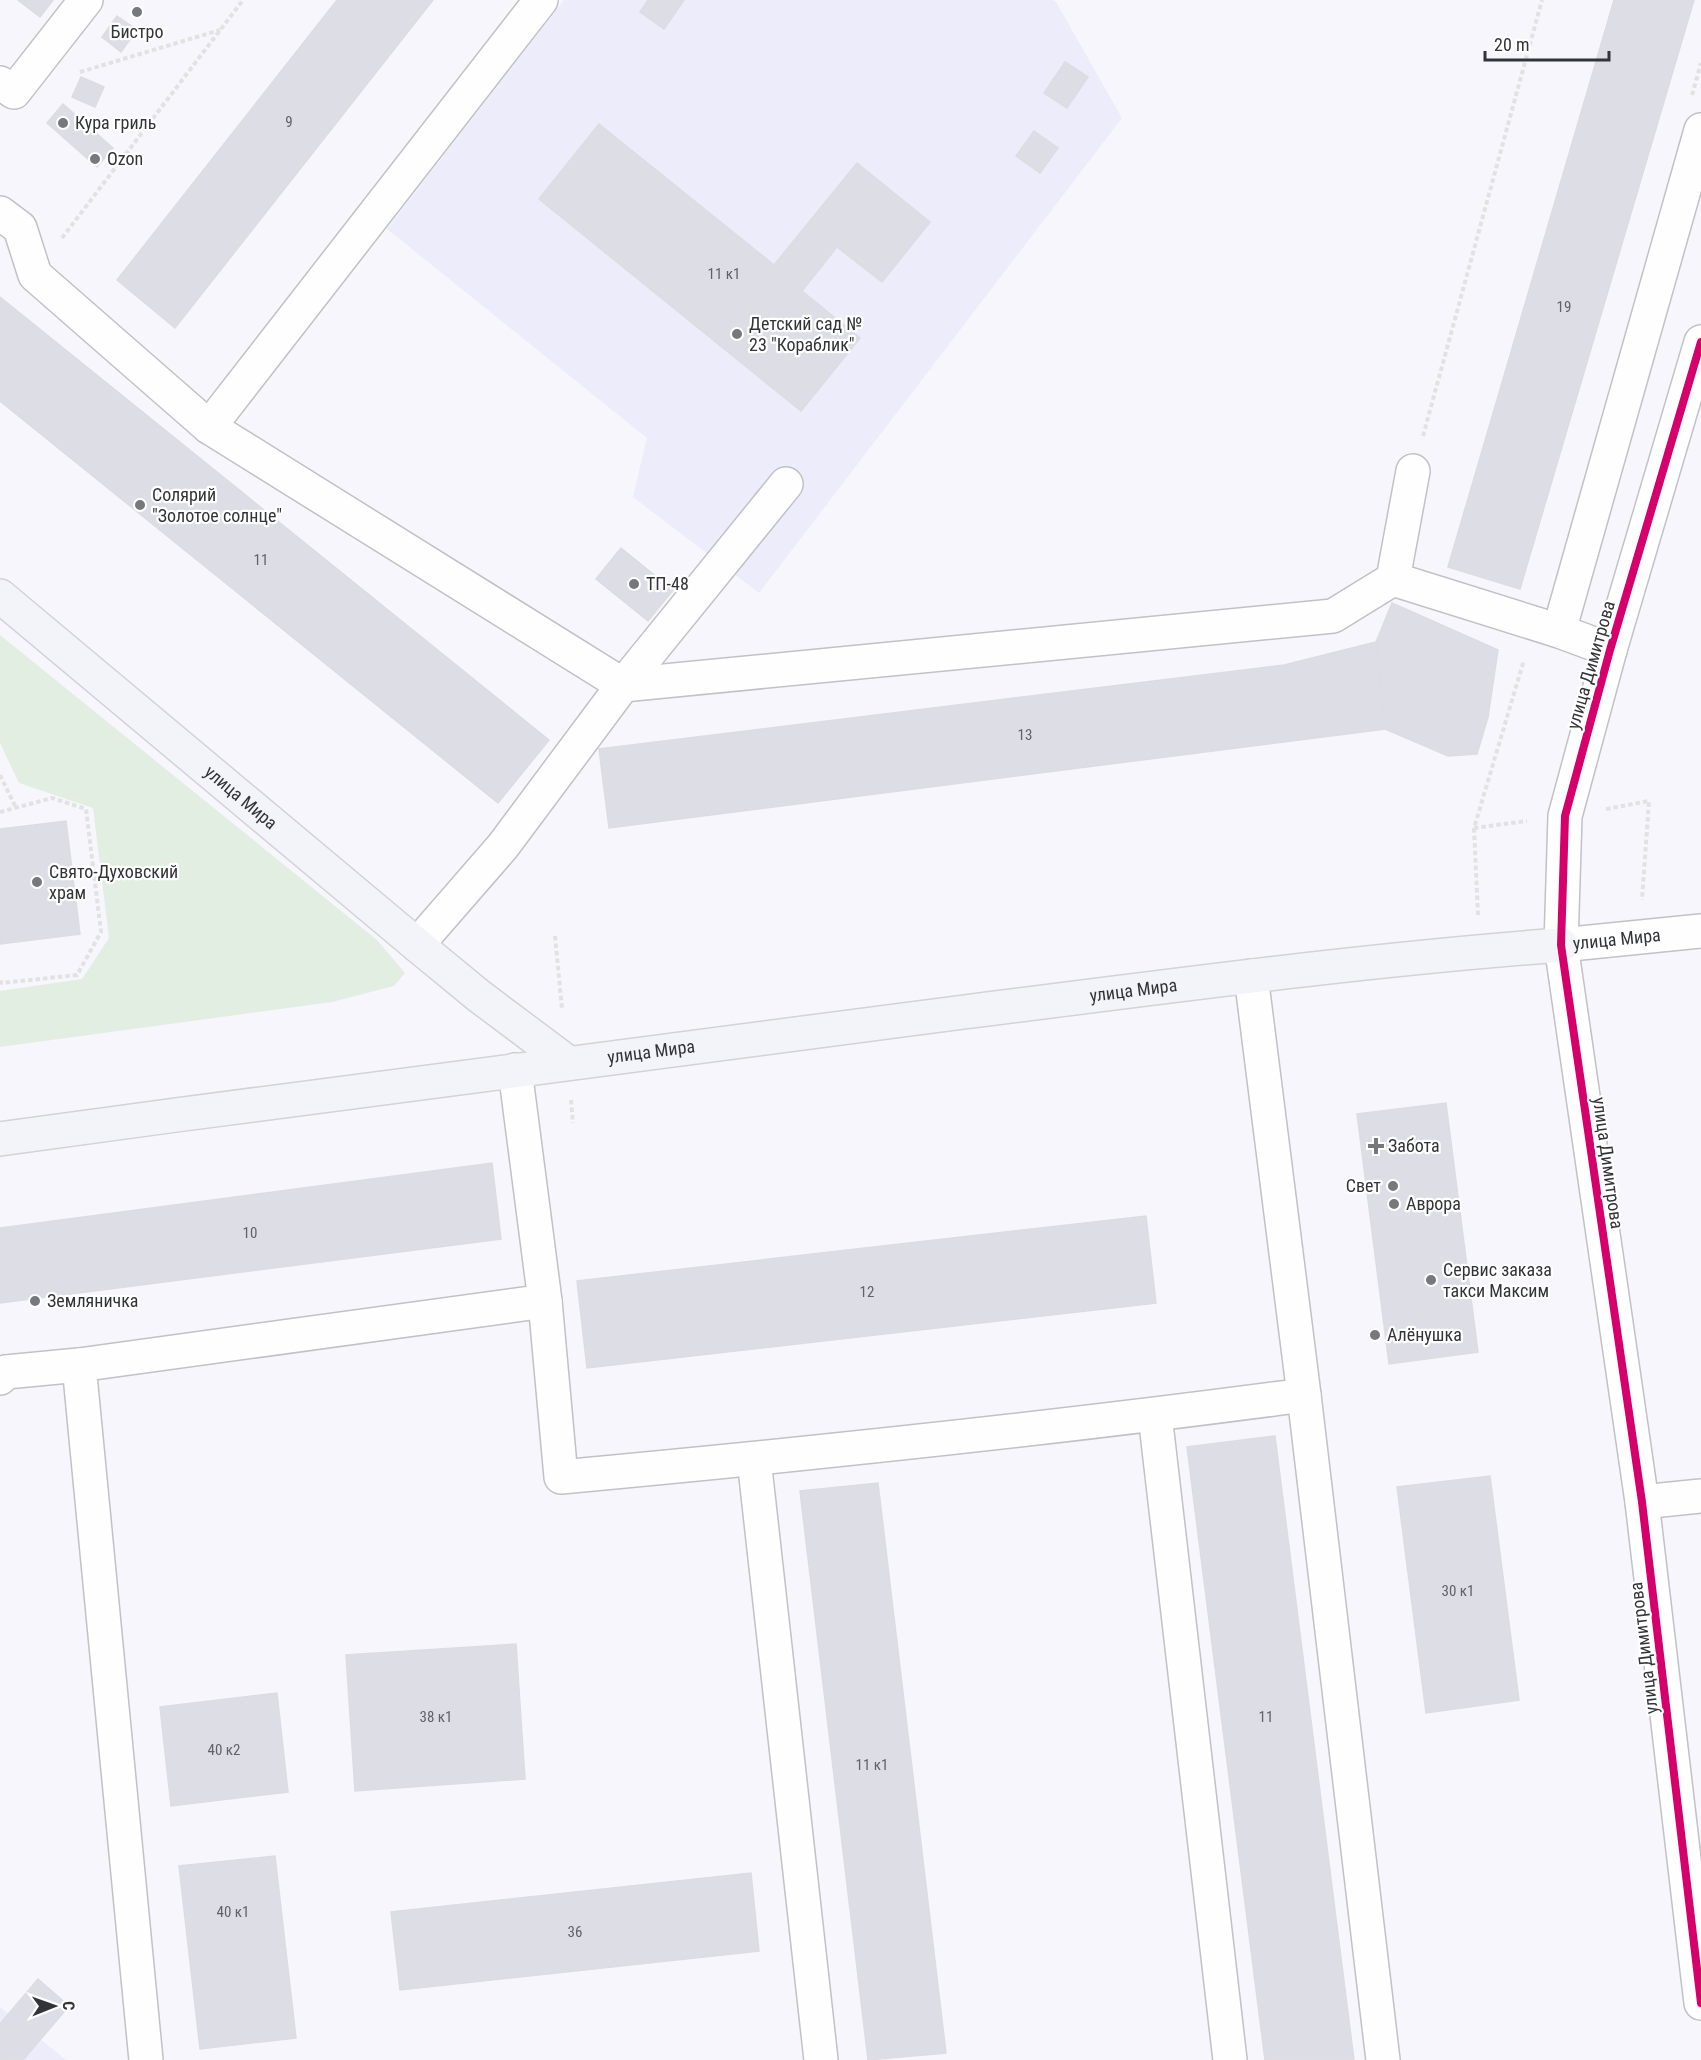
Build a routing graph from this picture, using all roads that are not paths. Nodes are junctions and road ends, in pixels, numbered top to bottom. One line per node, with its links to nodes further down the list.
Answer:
1 (86, 0): 3 (street)
2 (541, 0): 7 (street)
3 (0, 83)
4 (1701, 130): 12 (street)
5 (0, 213): 7 (street)
6 (1701, 342): 13 (street, улица Димитрова)
7 (209, 427): 14 (street)
8 (1413, 471): 10 (street)
9 (786, 484): 14 (street)
10 (1393, 579): 12 (street); 14 (street)
11 (0, 597): 16 (main road, улица Мира)
12 (1559, 631): 13 (street)
13 (1610, 650): 17 (street, улица Димитрова)
14 (623, 685): 16 (street)
15 (1701, 931): 17 (street, улица Мира)
16 (417, 945): 19 (main road, улица Мира)
17 (1561, 945): 18 (main road, улица Мира); 29 (street, улица Димитрова)
18 (1251, 976): 19 (main road, улица Мира); 25 (street)
19 (567, 1062): 20 (main road, улица Мира)
20 (515, 1070): 21 (main road, улица Мира); 22 (street)
21 (0, 1139)
22 (545, 1301): 23 (street); 27 (street)
23 (79, 1365): 24 (street); 31 (street)
24 (0, 1378)
25 (1304, 1395): 26 (street); 34 (street)
26 (1155, 1415): 27 (street); 33 (street)
27 (754, 1459): 32 (street)
28 (1701, 1496): 29 (street)
29 (1642, 1502): 30 (street, улица Димитрова)
30 (1701, 2003)
31 (146, 2060)
32 (821, 2060)
33 (1230, 2060)
34 (1383, 2060)

